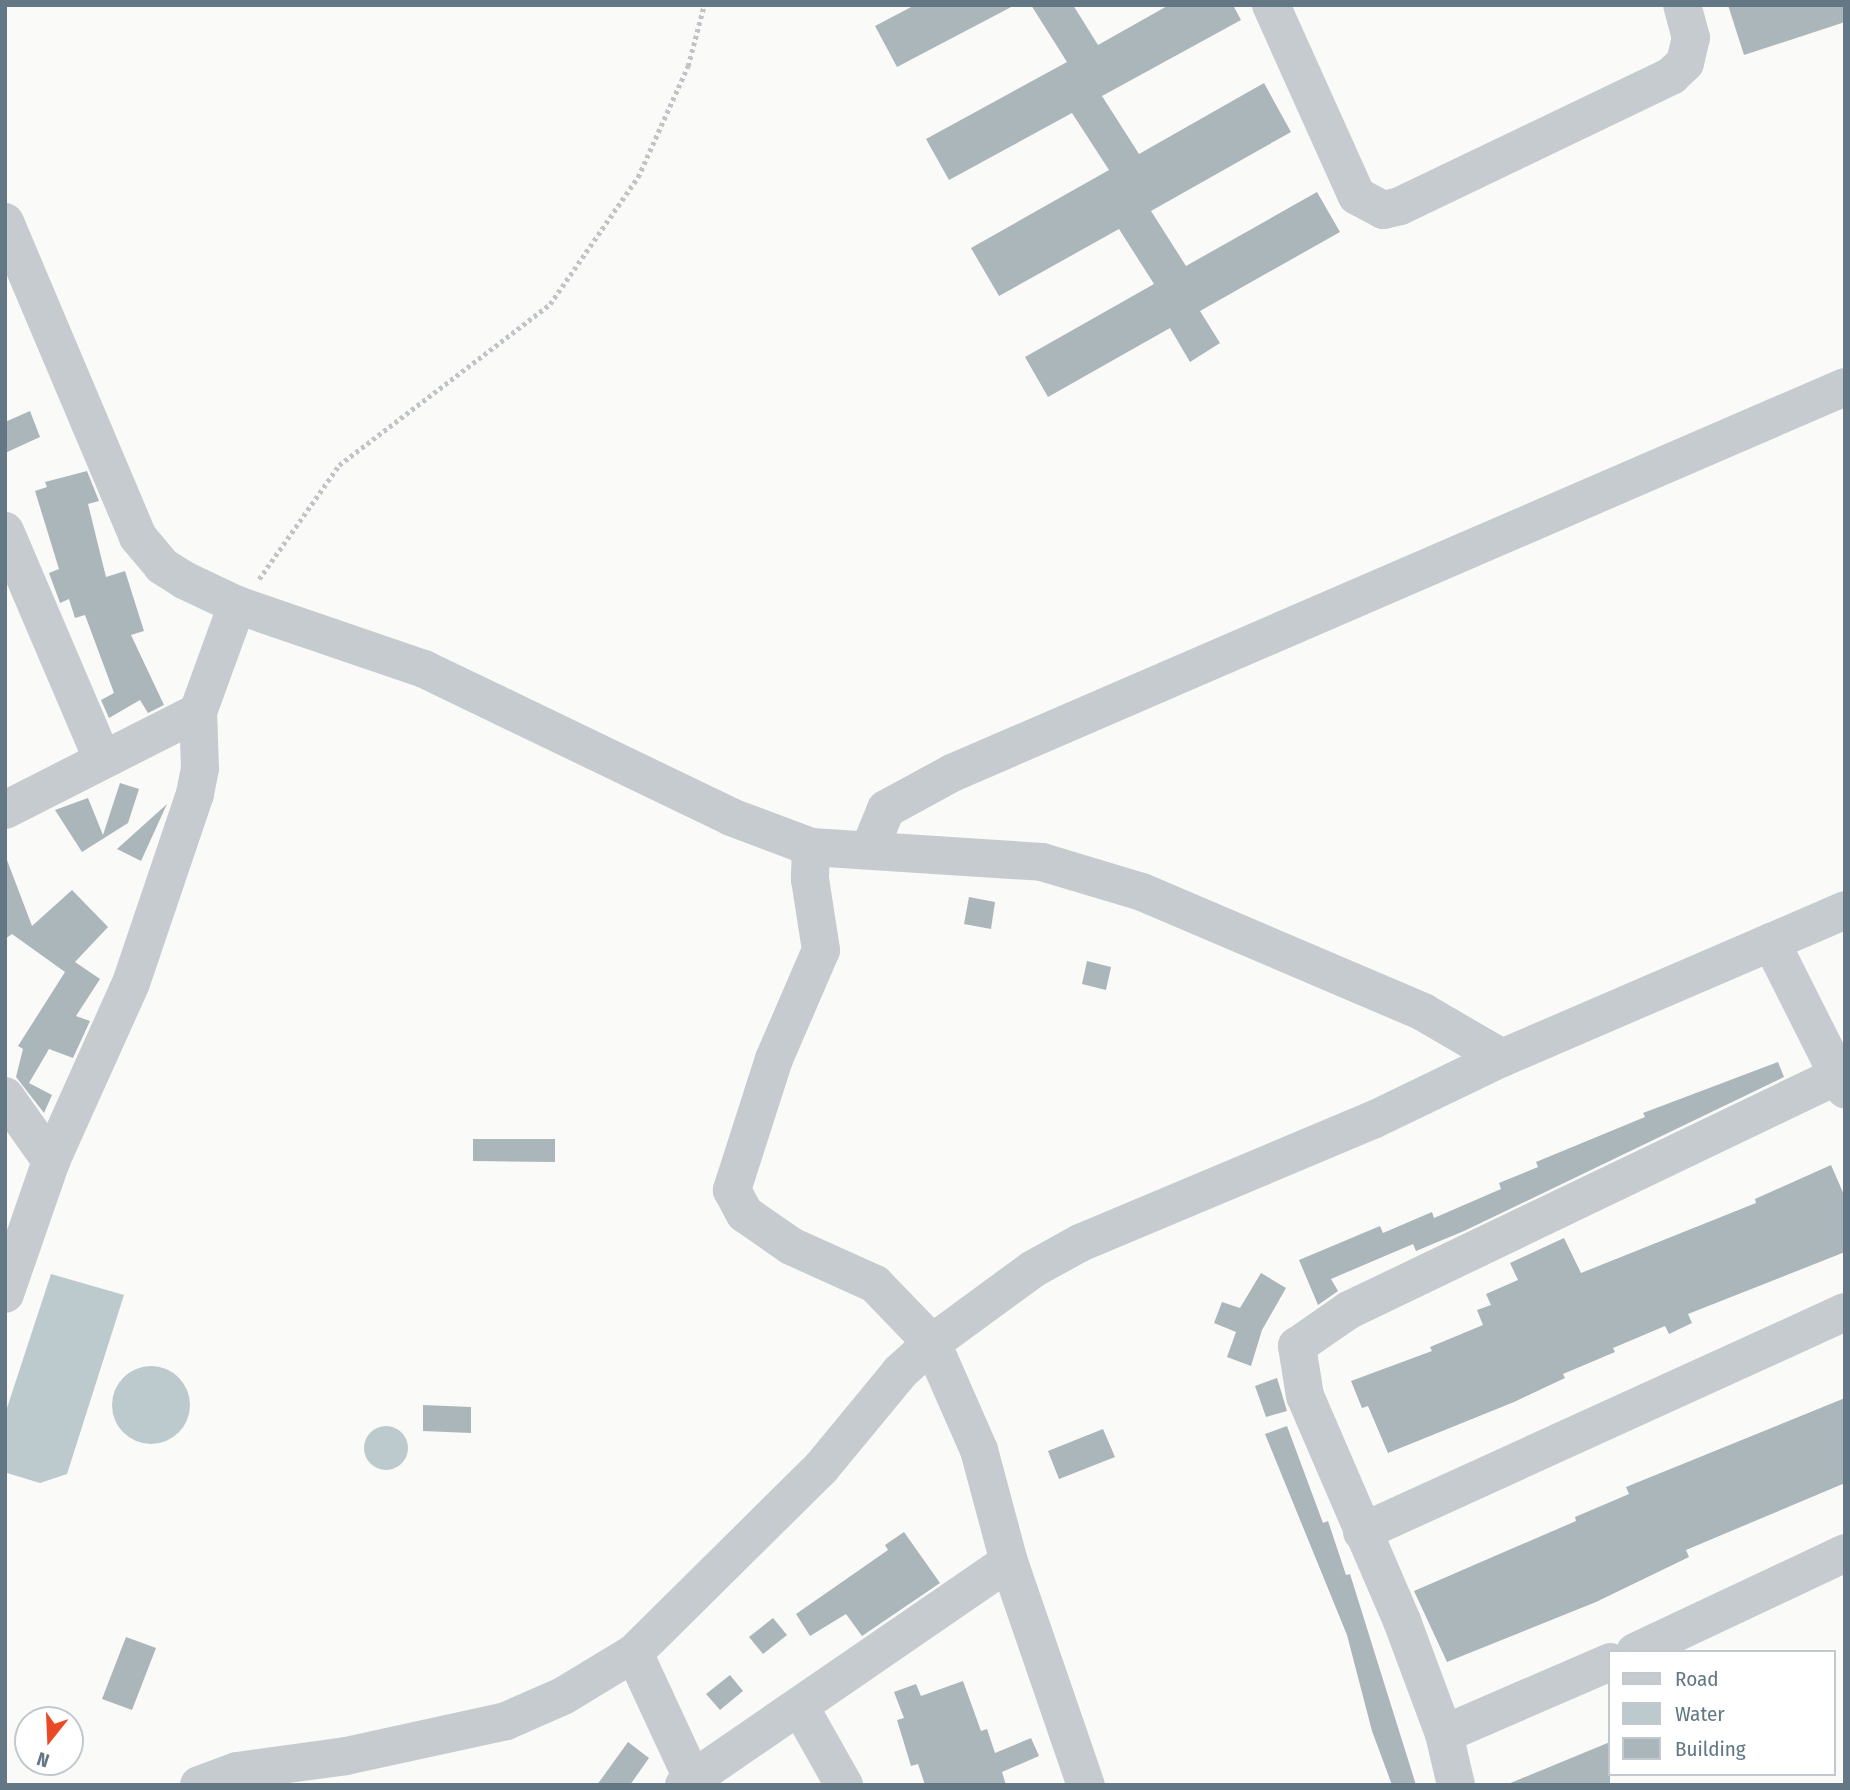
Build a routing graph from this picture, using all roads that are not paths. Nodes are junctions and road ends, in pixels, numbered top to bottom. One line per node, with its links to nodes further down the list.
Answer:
1 (1271, 5): 2 (street)
2 (1682, 5)
3 (5, 222): 6 (street)
4 (1845, 387): 11 (street)
5 (5, 531): 8 (street)
6 (237, 605): 7 (street); 10 (street)
7 (198, 712): 8 (street); 17 (street)
8 (102, 758): 9 (street)
9 (5, 810)
10 (811, 847): 11 (street); 20 (street)
11 (870, 848): 14 (street)
12 (1845, 910): 13 (street)
13 (1771, 942): 14 (street); 15 (street)
14 (1502, 1058): 20 (street)
15 (1842, 1077): 21 (street)
16 (5, 1096): 17 (street)
17 (51, 1161): 18 (street)
18 (5, 1294)
19 (1845, 1312): 21 (street)
20 (932, 1343): 23 (street); 25 (street)
21 (1362, 1532): 28 (street)
22 (1845, 1553): 24 (street)
23 (1009, 1562): 27 (street); 32 (street)
24 (1639, 1650)
25 (634, 1653): 29 (street); 30 (street)
26 (1608, 1663): 28 (street)
27 (800, 1707): 29 (street); 31 (street)
28 (1444, 1734): 33 (street)
29 (688, 1781)
30 (199, 1785)
31 (844, 1785)
32 (1086, 1785)
33 (1457, 1785)

